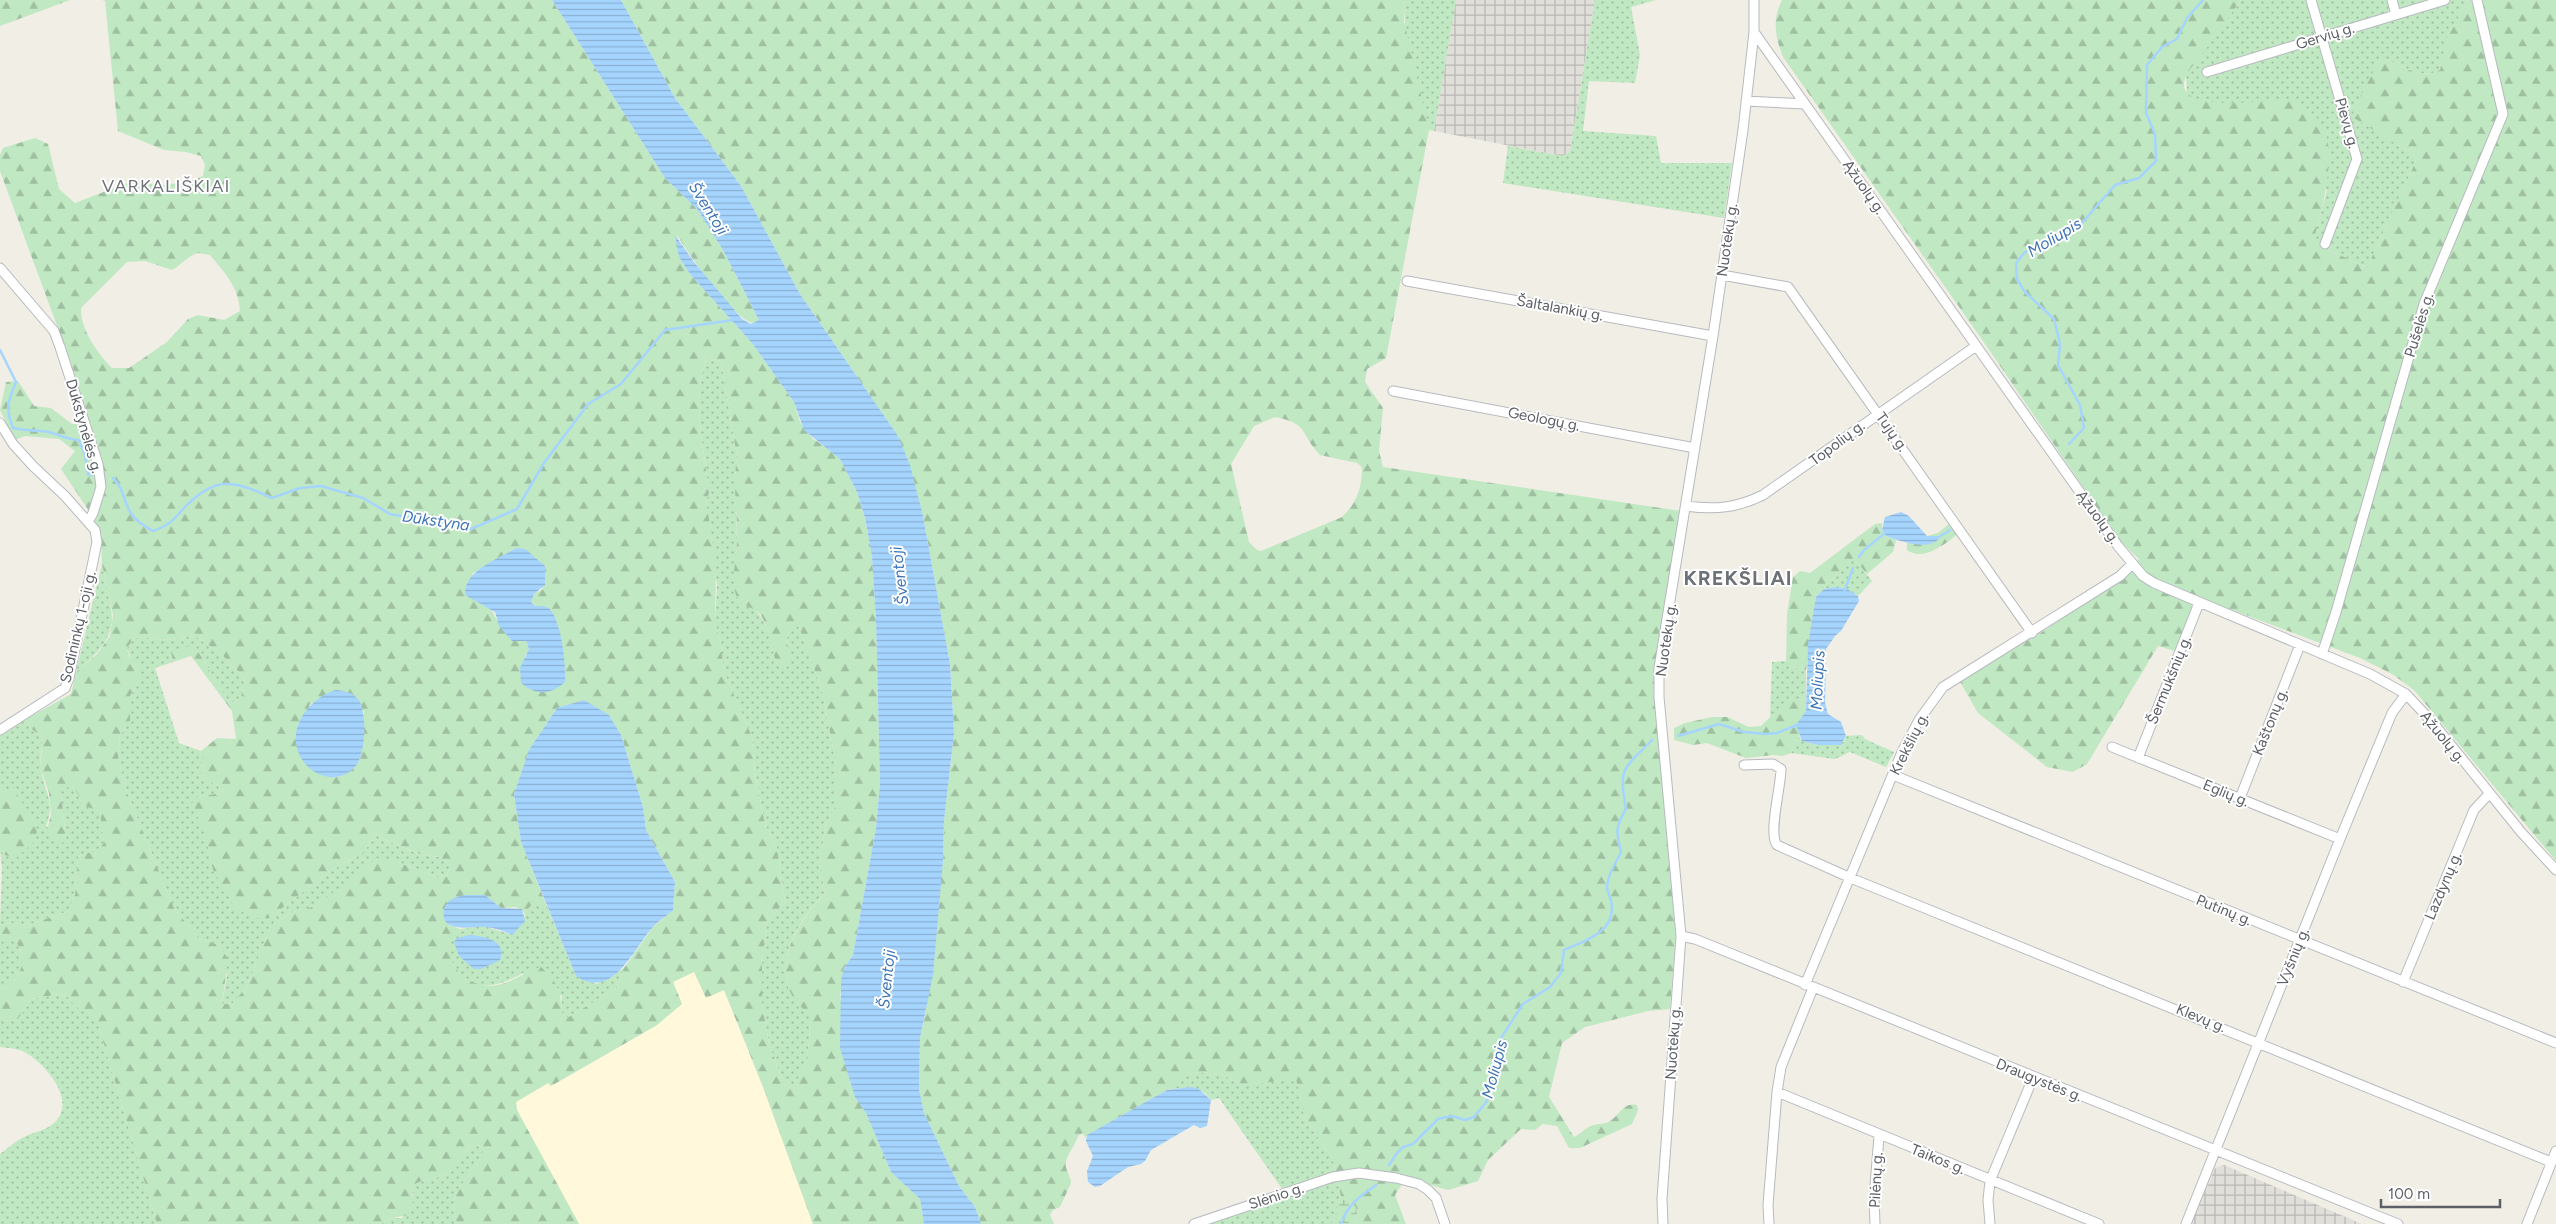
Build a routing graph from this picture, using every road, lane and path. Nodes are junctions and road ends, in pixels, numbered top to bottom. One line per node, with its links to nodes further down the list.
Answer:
1 (1754, 0): 7 (street, Nuotekų g.)
2 (2310, 0): 8 (street, Pievų g.)
3 (2392, 0): 6 (street)
4 (2445, 0): 6 (street, Gervių g.)
5 (2477, 0): 28 (street, Pušelės g.)
6 (2396, 15): 8 (street, Gervių g.)
7 (1754, 32): 10 (street, Nuotekų g.); 11 (street, Ąžuolų g.)
8 (2322, 36): 9 (street, Gervių g.); 12 (street, Pievų g.)
9 (2206, 72)
10 (1746, 101): 11 (street); 14 (street, Nuotekų g.)
11 (1805, 104): 17 (street, Ąžuolų g.)
12 (2324, 244)
13 (0, 268): 23 (street, Dukstynėlės g.)
14 (1722, 275): 16 (street, Nuotekų g.); 19 (street, Tujų g.)
15 (1407, 280): 16 (street, Šaltalankių g.)
16 (1713, 336): 21 (street, Nuotekų g.)
17 (1976, 346): 19 (street, Topolių g.); 24 (street, Ąžuolų g.)
18 (1393, 391): 21 (street, Geologų g.)
19 (1878, 413): 22 (street, Topolių g.); 26 (street, Tujų g.)
20 (0, 423): 23 (street)
21 (1695, 448): 22 (street, Nuotekų g.)
22 (1686, 506): 40 (street, Nuotekų g.)
23 (88, 522): 30 (street, Sodininkų 1-oji g.)
24 (2132, 564): 25 (street, Ąžuolų g.); 26 (street, Krekšlių g.)
25 (2200, 603): 27 (street, Ąžuolų g.); 32 (street, Šermukšnių g.)
26 (2032, 633): 34 (street, Krekšlių g.)
27 (2300, 645): 28 (street, Ąžuolų g.); 36 (street, Kaštonų g.)
28 (2322, 654): 29 (street, Ąžuolų g.)
29 (2406, 694): 35 (street, Ąžuolų g.); 37 (street, Vyšnių g.)
30 (0, 730)
31 (2112, 747): 32 (street, Eglių g.)
32 (2138, 758): 36 (street, Eglių g.)
33 (1744, 765): 39 (street, Klevų g.)
34 (1893, 775): 39 (street, Krekšlių g.); 41 (street, Putinų g.)
35 (2489, 794): 38 (street, Ąžuolų g.); 42 (street, Lazdynų g.)
36 (2240, 798): 37 (street, Eglių g.)
37 (2340, 840): 41 (street, Vyšnių g.)
38 (2556, 870)
39 (1849, 877): 43 (street, Krekšlių g.); 44 (street, Klevų g.)
40 (1681, 936): 43 (street, Draugystės g.); 55 (street, Nuotekų g.)
41 (2300, 942): 42 (street, Putinų g.); 44 (street, Vyšnių g.)
42 (2403, 982): 45 (street, Putinų g.)
43 (1809, 986): 46 (street, Draugystės g.); 47 (street, Krekšlių g.)
44 (2258, 1042): 49 (street, Vyšnių g.); 51 (street, Klevų g.)
45 (2556, 1043)
46 (2033, 1078): 49 (street, Draugystės g.); 52 (street)
47 (1777, 1092): 48 (street, Taikos g.); 56 (street, Krekšlių g.)
48 (1879, 1136): 52 (street, Taikos g.); 57 (street, Pilėnų g.)
49 (2216, 1151): 60 (street, Vyšnių g.); 61 (street, Draugystės g.)
50 (2556, 1151): 51 (street)
51 (2551, 1162): 62 (street)
52 (1990, 1180): 58 (street); 59 (street, Taikos g.)
53 (1194, 1224): 54 (street, Slėnio g.)
54 (1446, 1224)
55 (1663, 1224)
56 (1769, 1224)
57 (1875, 1224)
58 (1990, 1224)
59 (2099, 1224)
60 (2186, 1224)
61 (2398, 1224)
62 (2527, 1224)

